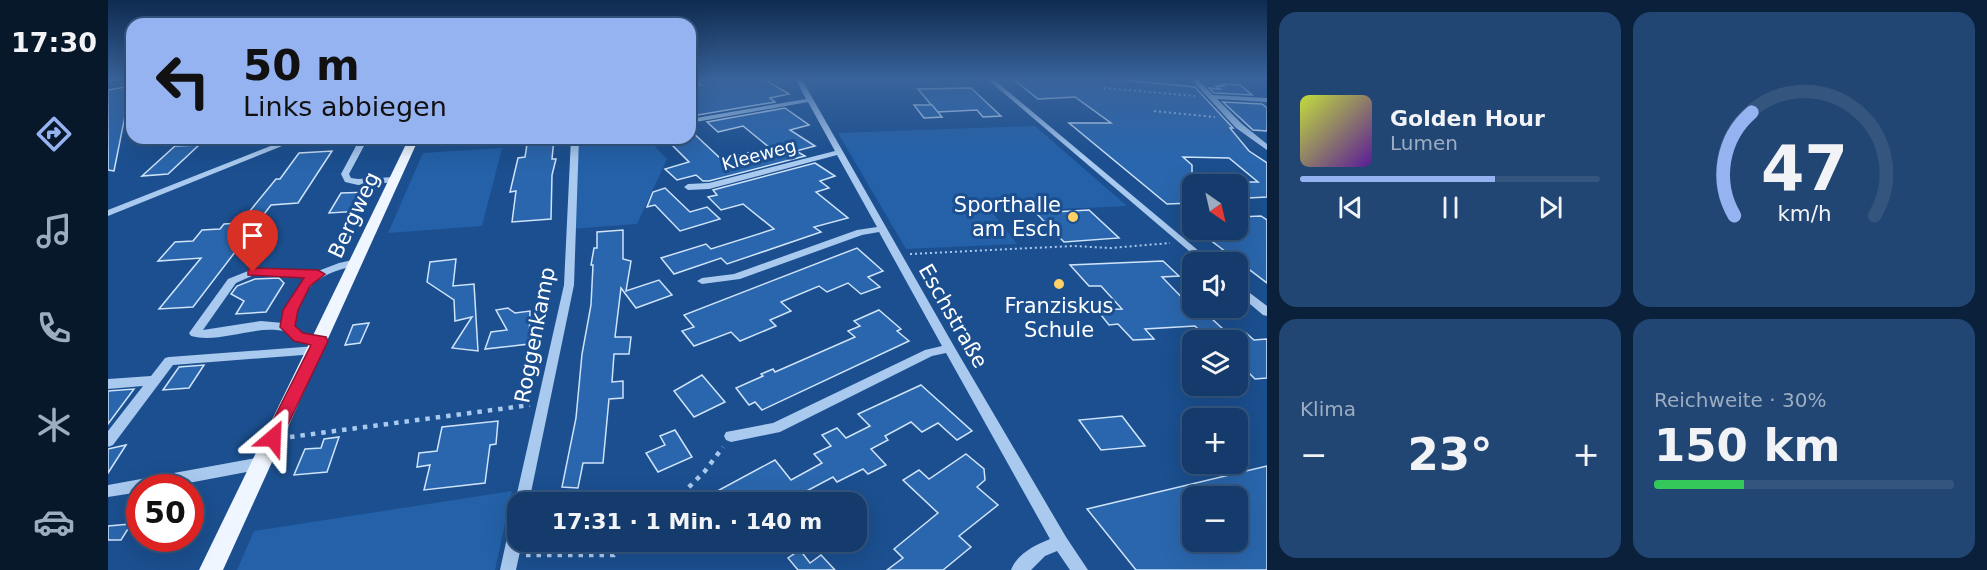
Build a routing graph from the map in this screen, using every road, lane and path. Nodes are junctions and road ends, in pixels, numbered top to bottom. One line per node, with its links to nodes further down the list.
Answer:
1 (784, 105): 7 (street)
2 (813, 105): 13 (street, Eschstraße)
3 (1020, 105): 18 (street)
4 (1219, 105): 6 (street)
5 (1154, 111): 6 (path)
6 (1233, 119): 12 (street)
7 (696, 120)
8 (283, 144): 16 (street)
9 (358, 144): 14 (street)
10 (411, 144): 14 (main road, Bergweg)
11 (575, 144): 31 (street, Roggenkamp)
12 (1267, 148)
13 (839, 153): 15 (street, Kleeweg); 17 (street, Eschstraße)
14 (395, 180): 21 (main road, Bergweg)
15 (688, 188)
16 (108, 213)
17 (882, 229): 20 (street, Eschstraße); 23 (street)
18 (1183, 242): 19 (street); 20 (path)
19 (1195, 252)
20 (896, 255): 28 (street, Eschstraße)
21 (357, 262): 22 (street); 27 (main road, Bergweg)
22 (318, 274): 26 (street); 26 (street)
23 (702, 281)
24 (1248, 297): 25 (street)
25 (1267, 312)
26 (288, 327): 27 (street)
27 (318, 346): 29 (street); 33 (main road, Bergweg)
28 (949, 348): 32 (street); 39 (street, Eschstraße)
29 (154, 380): 30 (street); 34 (street)
30 (108, 384)
31 (543, 403): 33 (path); 37 (street, Roggenkamp)
32 (731, 436): 38 (path)
33 (273, 438): 35 (main road, Bergweg)
34 (108, 441)
35 (262, 463): 36 (street); 42 (main road, Bergweg)
36 (108, 491)
37 (524, 492)
38 (684, 492)
39 (1060, 542): 43 (street); 44 (street, Eschstraße)
40 (618, 552): 41 (path)
41 (509, 562)
42 (211, 570)
43 (1019, 570)
44 (1080, 570)

